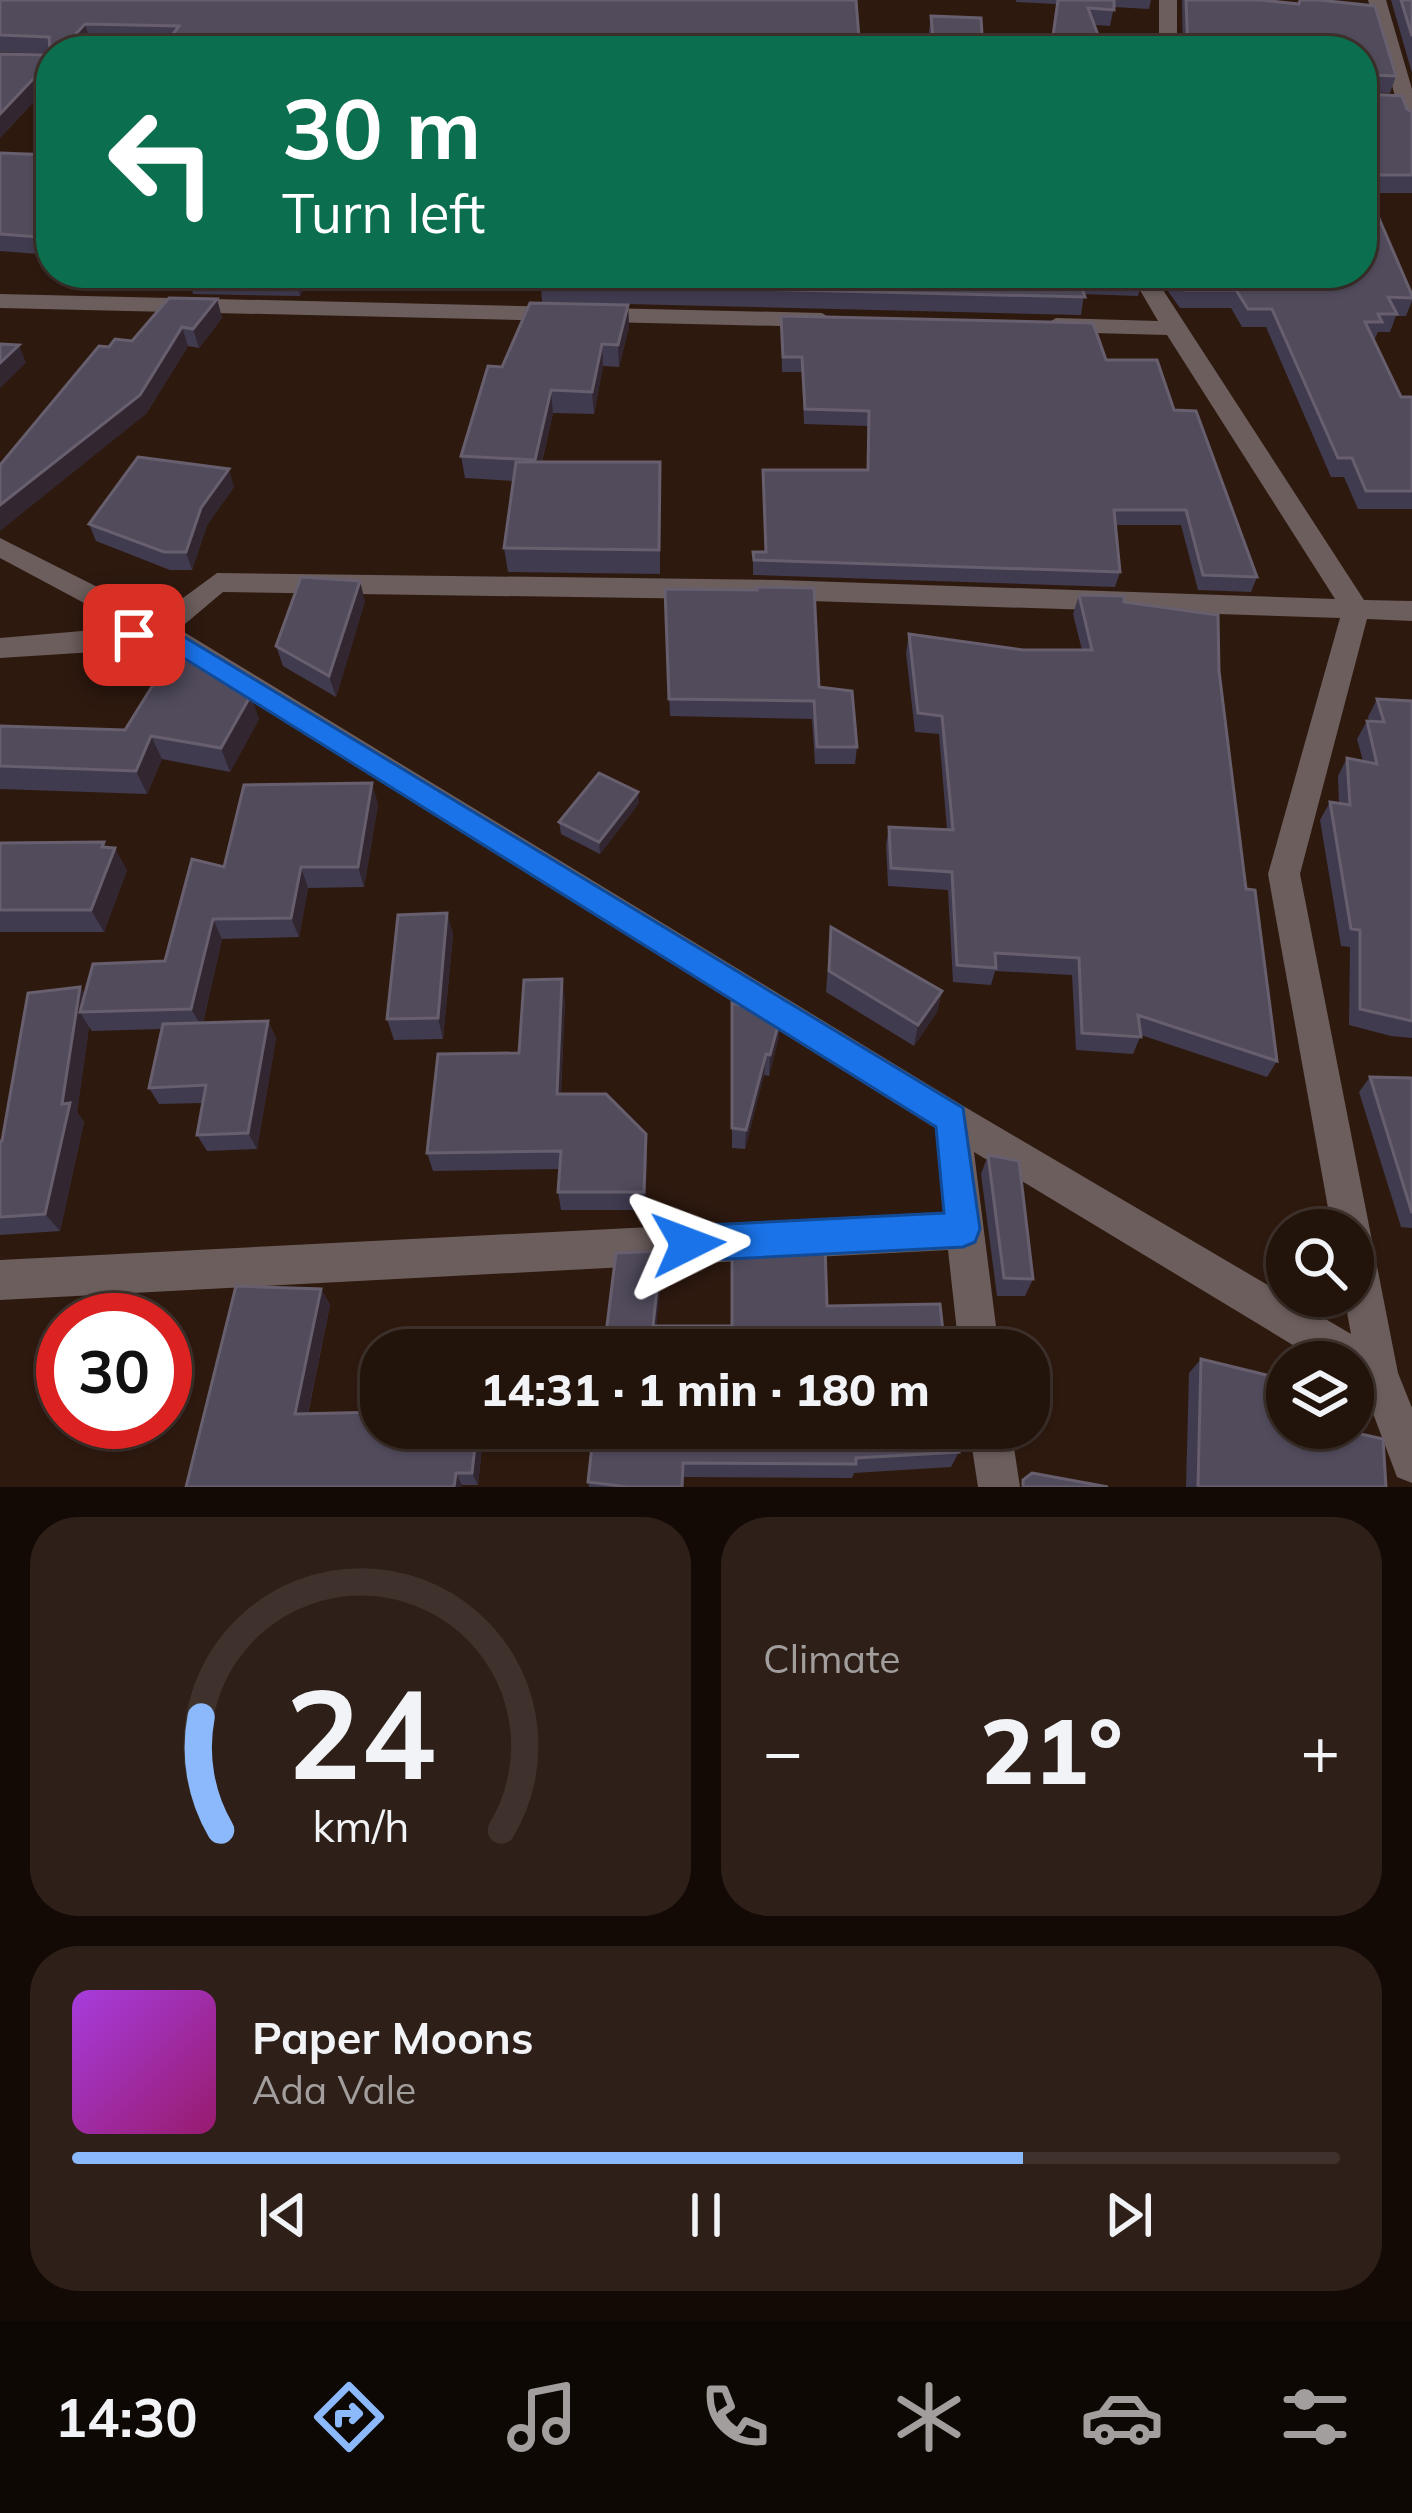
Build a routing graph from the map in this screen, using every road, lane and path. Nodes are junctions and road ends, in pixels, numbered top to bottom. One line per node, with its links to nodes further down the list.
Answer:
1 (1168, 0): 3 (street)
2 (1377, 0): 5 (street)
3 (1168, 36)
4 (1384, 103): 5 (street)
5 (1409, 112)
6 (1150, 288): 10 (street)
7 (0, 301): 8 (street)
8 (838, 320)
9 (1030, 325): 10 (street)
10 (1174, 328): 12 (street)
11 (0, 547): 14 (street)
12 (1356, 610): 13 (street); 14 (street); 17 (street)
13 (1412, 611)
14 (158, 630): 15 (street); 16 (street)
15 (0, 648)
16 (952, 1119): 18 (street); 22 (street)
17 (1347, 1209)
18 (963, 1229): 19 (street); 21 (street)
19 (0, 1280)
20 (1367, 1317): 22 (street)
21 (977, 1329)
22 (1378, 1373): 24 (street)
23 (993, 1449): 25 (street)
24 (1412, 1462)
25 (999, 1487)

